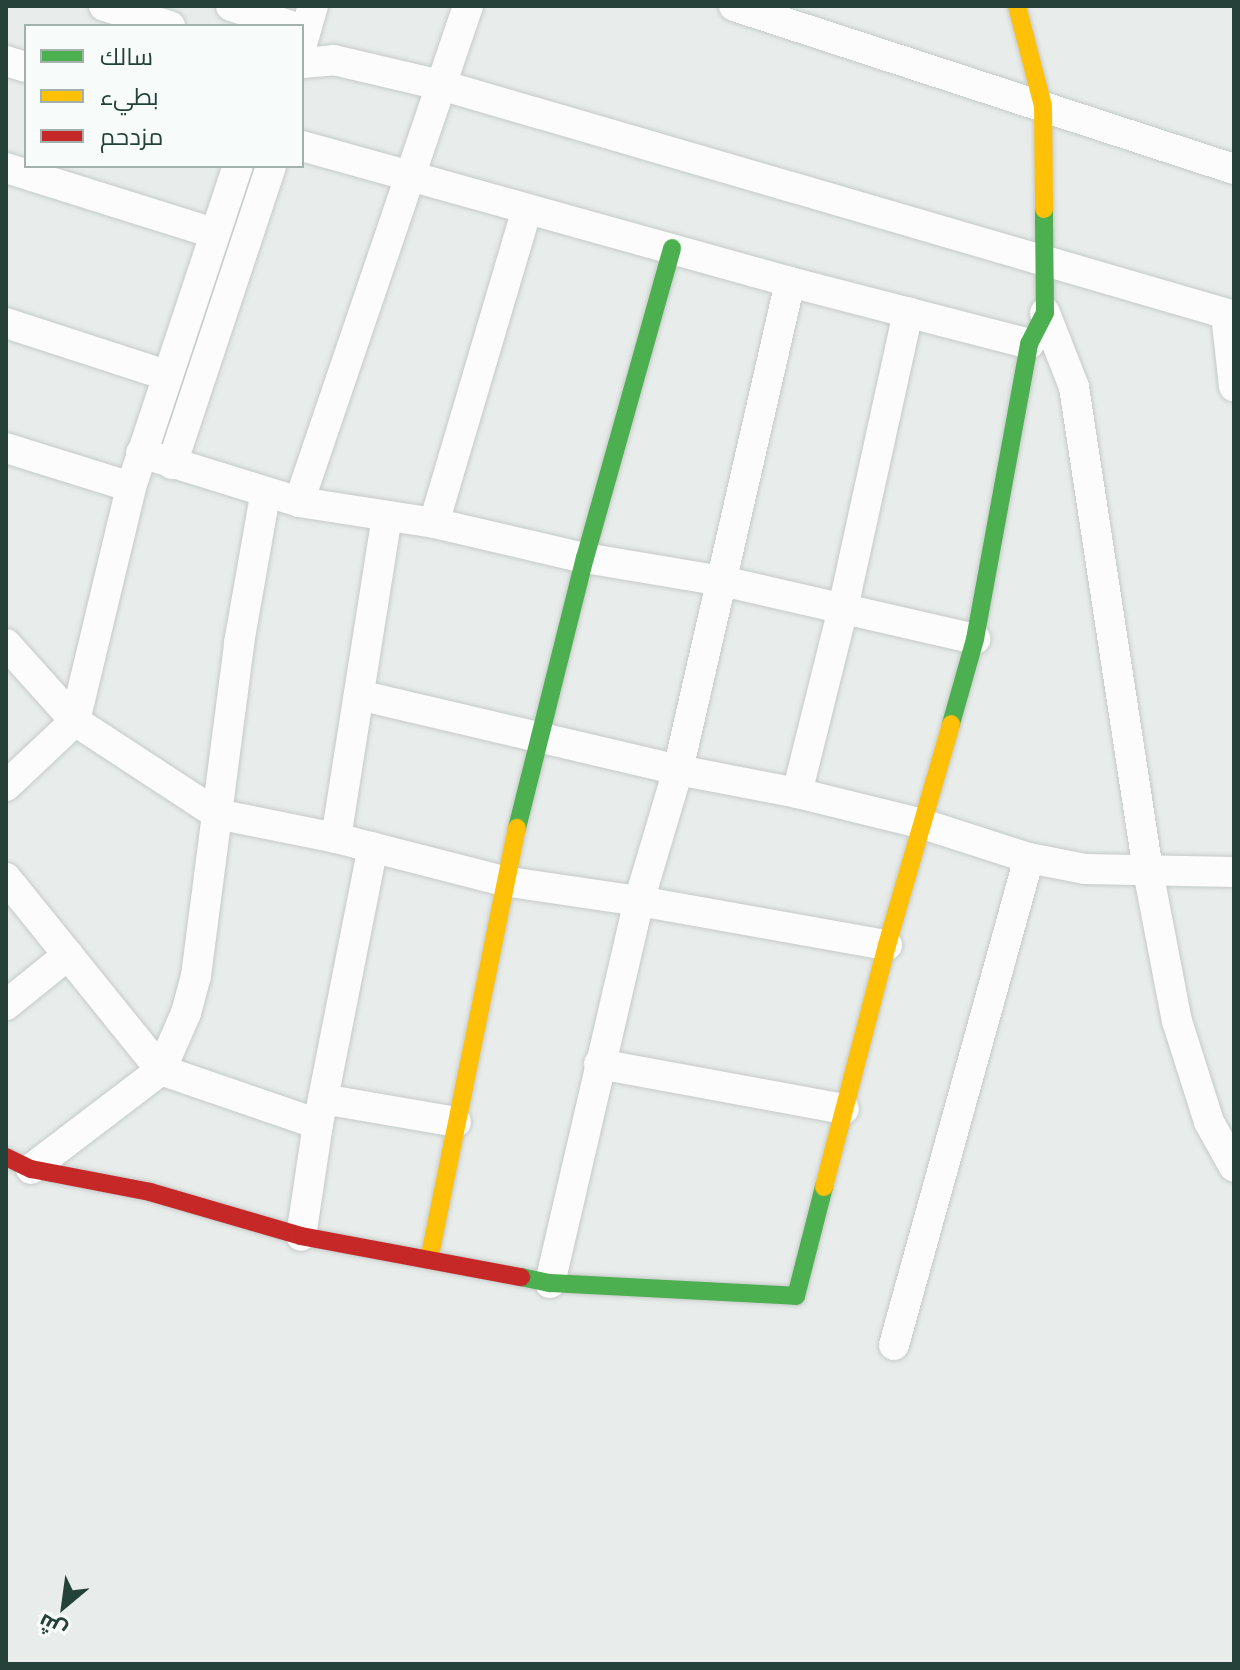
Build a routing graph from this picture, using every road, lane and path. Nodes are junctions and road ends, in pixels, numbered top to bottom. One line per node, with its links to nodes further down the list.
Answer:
1 (104, 6): 6 (street)
2 (231, 6): 7 (street)
3 (468, 6): 11 (street)
4 (734, 6): 12 (street)
5 (1017, 6): 12 (street)
6 (163, 24)
7 (293, 24)
8 (304, 28): 9 (street)
9 (334, 60): 10 (street); 11 (street)
10 (304, 63)
11 (441, 85): 18 (street); 22 (street)
12 (1043, 106): 17 (street); 22 (street)
13 (304, 147): 18 (street)
14 (6, 168): 20 (street)
15 (237, 168): 20 (street)
16 (270, 168): 33 (street)
17 (1234, 169)
18 (409, 174): 19 (street); 36 (street)
19 (527, 209): 21 (street); 38 (street)
20 (213, 233): 29 (street)
21 (672, 248): 23 (street); 39 (street)
22 (1045, 259): 25 (street); 26 (street)
23 (790, 282): 24 (street); 40 (street)
24 (908, 312): 28 (street); 41 (street)
25 (1045, 313): 28 (street); 55 (street)
26 (1230, 315): 30 (street)
27 (6, 323): 29 (street)
28 (1029, 344): 42 (street)
29 (166, 375): 32 (street)
30 (1234, 387)
31 (6, 448): 34 (street)
32 (141, 453): 33 (street); 34 (street)
33 (172, 464): 35 (street)
34 (131, 487): 45 (street)
35 (265, 495): 36 (street); 50 (street)
36 (299, 502): 37 (street)
37 (387, 516): 38 (street); 44 (street)
38 (434, 523): 39 (street)
39 (585, 558): 40 (street); 46 (street)
40 (722, 581): 41 (street); 47 (street)
41 (843, 608): 42 (street); 49 (street)
42 (975, 639): 51 (street)
43 (6, 644): 45 (street)
44 (359, 695): 46 (street); 52 (street)
45 (75, 721): 48 (street); 50 (street)
46 (540, 737): 47 (street); 58 (street)
47 (678, 770): 49 (street); 59 (street)
48 (6, 786)
49 (797, 793): 51 (street)
50 (217, 814): 52 (street); 64 (street)
51 (923, 824): 54 (street); 60 (street)
52 (336, 838): 53 (street)
53 (373, 847): 58 (street); 66 (street)
54 (1029, 858): 55 (street); 73 (street)
55 (1148, 871): 56 (street); 69 (street)
56 (1234, 872)
57 (6, 878): 61 (street)
58 (503, 881): 59 (street); 67 (street)
59 (639, 901): 60 (street); 63 (street)
60 (887, 945): 65 (street)
61 (68, 955): 62 (street); 64 (street)
62 (6, 1005)
63 (599, 1064): 65 (street); 72 (street)
64 (161, 1070): 66 (street); 68 (street)
65 (844, 1109): 72 (street)
66 (321, 1112): 67 (street); 70 (street)
67 (456, 1122): 71 (street)
68 (18, 1163): 70 (street)
69 (1234, 1167)
70 (301, 1236): 71 (street)
71 (429, 1260): 72 (street)
72 (550, 1283)
73 (894, 1345)

